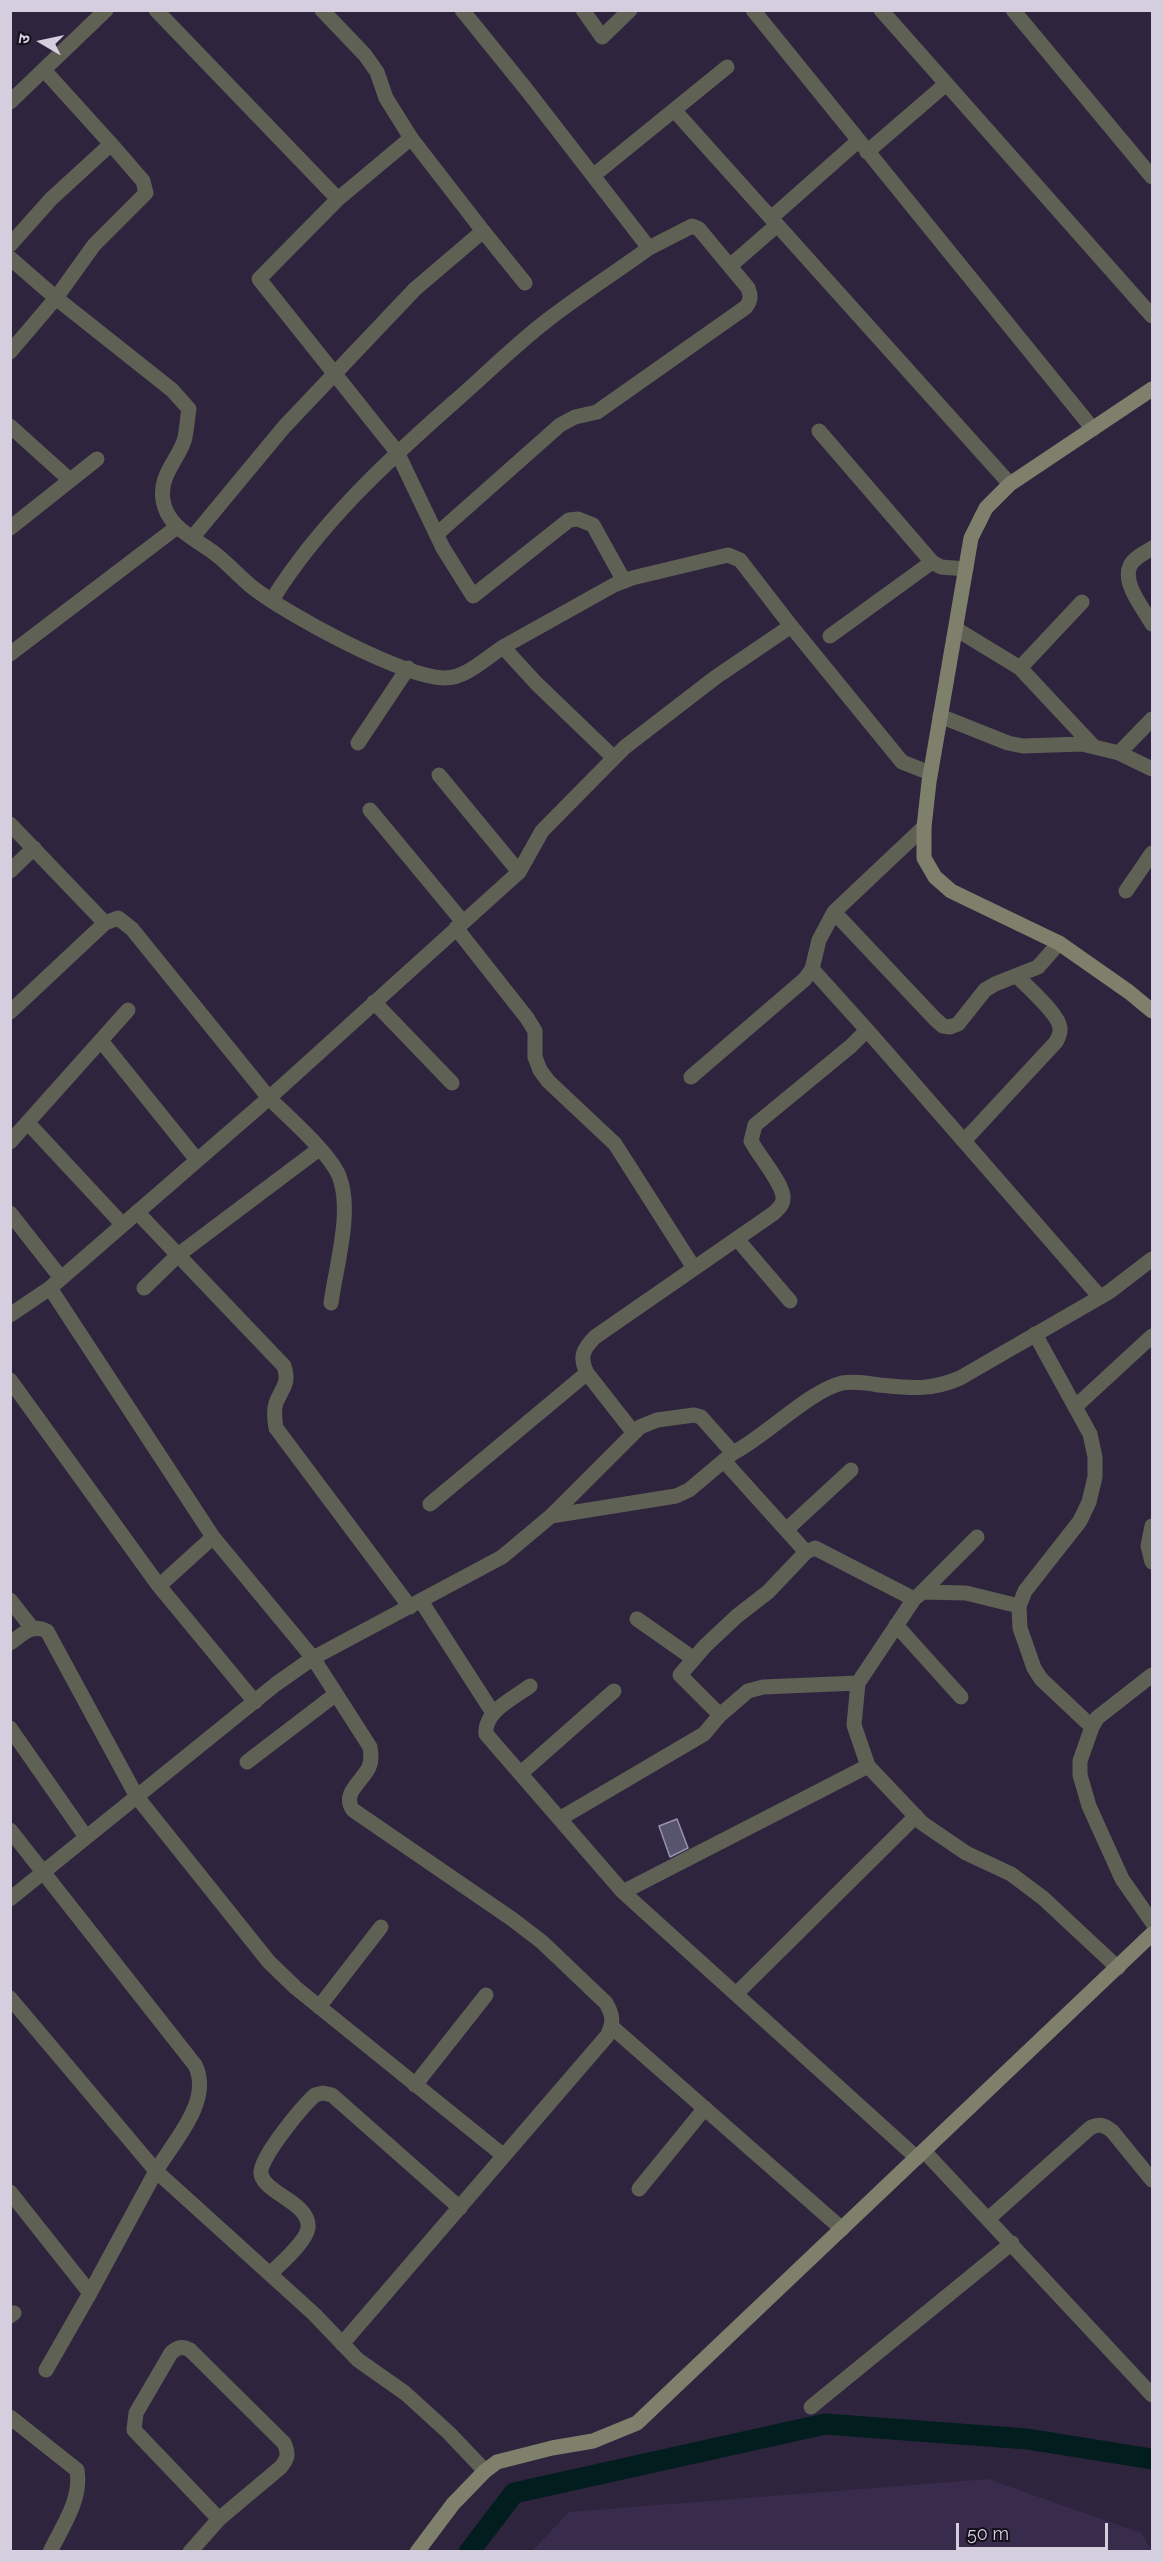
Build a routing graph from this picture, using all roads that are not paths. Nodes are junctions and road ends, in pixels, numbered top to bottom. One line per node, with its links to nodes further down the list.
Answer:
1 (106, 10): 11 (street)
2 (156, 10): 20 (street)
3 (322, 10): 15 (street)
4 (462, 10): 18 (street)
5 (583, 10): 6 (street)
6 (630, 10)
7 (753, 10): 17 (street)
8 (881, 10): 12 (street)
9 (1013, 10): 19 (street)
10 (727, 67): 14 (street)
11 (44, 70): 13 (street); 16 (street)
12 (946, 84): 17 (street); 29 (street)
13 (10, 102)
14 (674, 110): 18 (street); 21 (street)
15 (411, 138): 20 (street); 22 (street)
16 (111, 144): 23 (street); 28 (street)
17 (863, 147): 21 (street); 34 (street)
18 (594, 176): 24 (street)
19 (1152, 177)
20 (338, 199): 31 (street)
21 (774, 221): 26 (street); 39 (street)
22 (483, 231): 27 (street); 31 (street)
23 (10, 246)
24 (649, 249): 26 (street); 36 (street)
25 (10, 258): 28 (street)
26 (730, 266): 42 (street)
27 (525, 283)
28 (56, 298): 30 (street); 40 (street)
29 (1152, 316)
30 (10, 352)
31 (335, 373): 36 (street); 43 (street)
32 (1152, 389): 34 (street)
33 (10, 426): 38 (street)
34 (1093, 429): 39 (street)
35 (819, 431): 45 (street)
36 (397, 452): 42 (street); 48 (street)
37 (97, 459): 38 (street)
38 (70, 480): 41 (street)
39 (1010, 484): 46 (street)
40 (177, 527): 43 (street); 55 (street)
41 (10, 528)
42 (436, 534): 47 (street)
43 (192, 538): 48 (street)
44 (1152, 548): 50 (street)
45 (932, 562): 46 (street); 53 (street)
46 (966, 569): 52 (street)
47 (624, 581): 51 (street); 54 (street)
48 (272, 600): 56 (street)
49 (1082, 602): 57 (street)
50 (1152, 624)
51 (791, 626): 63 (street); 65 (street)
52 (956, 629): 57 (street); 58 (street)
53 (830, 636)
54 (503, 647): 56 (street); 63 (street)
55 (10, 654)
56 (408, 668): 60 (street)
57 (1020, 668): 61 (street)
58 (940, 716): 61 (street); 65 (street)
59 (1152, 719): 62 (street)
60 (358, 743)
61 (1094, 747): 62 (street)
62 (1119, 753): 64 (street)
63 (614, 758): 73 (street)
64 (1152, 769)
65 (930, 773): 69 (street)
66 (439, 775): 73 (street)
67 (370, 810): 77 (street)
68 (10, 824): 70 (street)
69 (924, 827): 75 (street); 78 (street)
70 (34, 848): 72 (street); 76 (street)
71 (1152, 853): 74 (street)
72 (10, 871)
73 (519, 872): 77 (street)
74 (1126, 891)
75 (834, 912): 79 (street); 80 (street)
76 (105, 922): 84 (street); 89 (street)
77 (460, 925): 81 (street); 101 (street)
78 (1059, 944): 80 (street); 83 (street)
79 (812, 969): 85 (street); 87 (street)
80 (1017, 976): 91 (street)
81 (374, 1002): 88 (street); 89 (street)
82 (128, 1010): 86 (street)
83 (1152, 1011)
84 (10, 1012)
85 (867, 1030): 91 (street); 98 (street)
86 (102, 1042): 90 (street); 94 (street)
87 (691, 1077)
88 (452, 1083)
89 (269, 1098): 93 (street); 94 (street)
90 (28, 1123): 92 (street); 97 (street)
91 (964, 1141): 104 (street)
92 (10, 1142)
93 (319, 1149): 99 (street); 106 (street)
94 (197, 1160): 95 (street)
95 (137, 1212): 97 (street); 99 (street)
96 (10, 1213): 102 (street)
97 (123, 1225): 102 (street)
98 (737, 1239): 101 (street); 105 (street)
99 (178, 1255): 103 (street); 127 (street)
100 (1150, 1267): 104 (street)
101 (694, 1268): 110 (street)
102 (55, 1283): 107 (street); 120 (street)
103 (144, 1288)
104 (1100, 1297): 108 (street)
105 (790, 1301)
106 (331, 1303)
107 (10, 1316)
108 (1035, 1334): 112 (street); 114 (street)
109 (1152, 1336): 112 (street)
110 (587, 1373): 113 (street); 116 (street)
111 (10, 1380): 124 (street)
112 (1075, 1407): 128 (street)
113 (634, 1433): 114 (street); 117 (street)
114 (729, 1457): 117 (street); 119 (street)
115 (851, 1470): 119 (street)
116 (430, 1504)
117 (551, 1516): 127 (street)
118 (1152, 1526): 123 (street)
119 (786, 1530): 122 (street)
120 (213, 1537): 124 (street); 133 (street)
121 (977, 1537): 125 (street)
122 (806, 1552): 125 (street); 134 (street)
123 (1152, 1562)
124 (159, 1586): 141 (street)
125 (918, 1595): 128 (street); 130 (street)
126 (10, 1600): 131 (street)
127 (416, 1604): 133 (street); 142 (street)
128 (1019, 1606): 144 (street)
129 (637, 1619): 134 (street)
130 (896, 1625): 136 (street); 140 (street)
131 (32, 1628): 132 (street); 149 (street)
132 (10, 1643)
133 (313, 1658): 139 (street); 141 (street)
134 (694, 1659): 143 (street)
135 (1152, 1675): 144 (street)
136 (858, 1683): 143 (street); 147 (street)
137 (530, 1686): 142 (street)
138 (614, 1691): 148 (street)
139 (336, 1694): 146 (street); 165 (street)
140 (961, 1697)
141 (255, 1702): 149 (street)
142 (493, 1713): 148 (street)
143 (720, 1715): 151 (street)
144 (1092, 1727): 157 (street)
145 (10, 1728): 153 (street)
146 (247, 1762)
147 (868, 1766): 150 (street); 155 (street)
148 (521, 1773): 151 (street)
149 (137, 1797): 153 (street); 164 (street)
150 (916, 1816): 160 (street); 161 (street)
151 (561, 1818): 155 (street)
152 (10, 1830): 154 (street)
153 (87, 1837): 154 (street)
154 (43, 1873): 156 (street); 170 (street)
155 (623, 1892): 161 (street)
156 (10, 1899)
157 (1152, 1922)
158 (381, 1927): 164 (street)
159 (1152, 1934): 160 (street)
160 (1118, 1968): 168 (street)
161 (736, 1994): 168 (street)
162 (486, 1995): 166 (street)
163 (10, 1998): 170 (street)
164 (319, 2007): 166 (street)
165 (612, 2027): 167 (street); 169 (street)
166 (416, 2085): 169 (street)
167 (705, 2109): 172 (street); 176 (street)
168 (920, 2155): 175 (street); 176 (street)
169 (504, 2156): 174 (street)
170 (156, 2171): 178 (street); 179 (street)
171 (1152, 2180): 175 (street)
172 (639, 2189)
173 (12, 2198): 179 (street)
174 (460, 2208): 178 (street); 180 (street)
175 (988, 2219): 177 (street)
176 (842, 2229): 185 (street)
177 (1012, 2243): 182 (street); 183 (street)
178 (270, 2274): 180 (street)
179 (90, 2293): 181 (street)
180 (342, 2344): 185 (street)
181 (46, 2370)
182 (1152, 2395)
183 (812, 2407)
184 (11, 2420): 187 (street)
185 (485, 2471): 189 (street)
186 (219, 2519): 186 (street); 188 (street)
187 (52, 2551)
188 (190, 2552)
189 (417, 2552)

